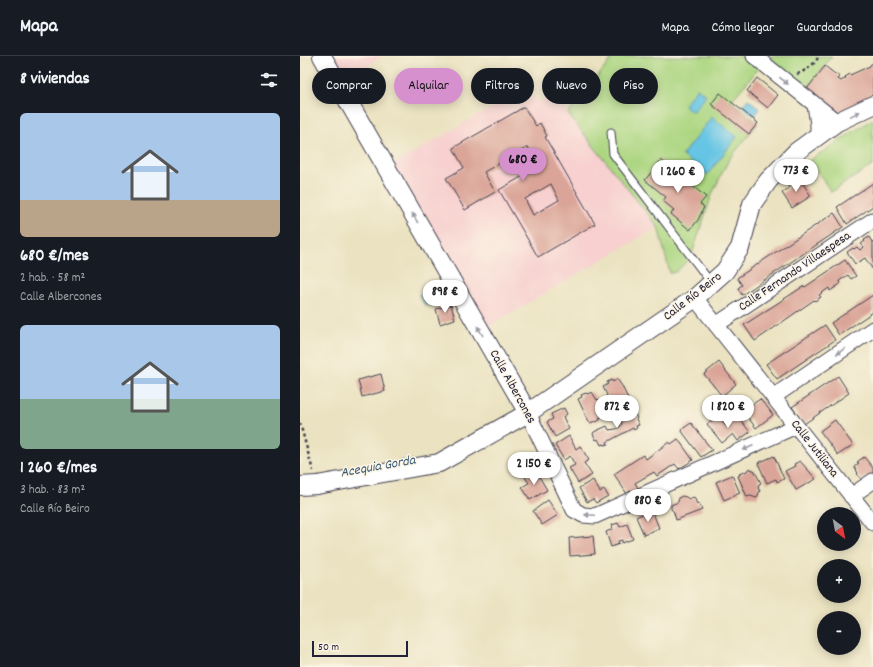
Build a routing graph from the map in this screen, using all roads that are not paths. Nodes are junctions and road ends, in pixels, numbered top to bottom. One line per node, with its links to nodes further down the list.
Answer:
1 (322, 56): 14 (street, Calle Albercones, one-way to 1)
2 (754, 56): 3 (street, one-way to 3)
3 (815, 105): 5 (street); 7 (street)
4 (873, 105): 5 (street, Calle Río Beiro, one-way to 4)
5 (837, 122): 7 (street, Calle Río Beiro)
6 (611, 132): 9 (lane)
7 (818, 136): 9 (street, Calle Río Beiro)
8 (872, 221): 11 (street, Calle Fernando Villaespesa)
9 (712, 284): 10 (street, Calle Río Beiro)
10 (695, 298): 11 (street, Calle Jutiliana); 14 (street, Calle Río Beiro)
11 (716, 324): 13 (street, Calle Jutiliana)
12 (873, 329): 13 (street, one-way to 13)
13 (773, 397): 15 (street, Calle Jutiliana)
14 (528, 413): 15 (street, Calle Albercones, one-way to 14); 17 (street, Calle Río Beiro)
15 (796, 426): 18 (street, Calle Jutiliana)
16 (873, 481): 18 (street)
17 (308, 485)
18 (851, 496): 19 (street, Calle Jutiliana)
19 (873, 523)

